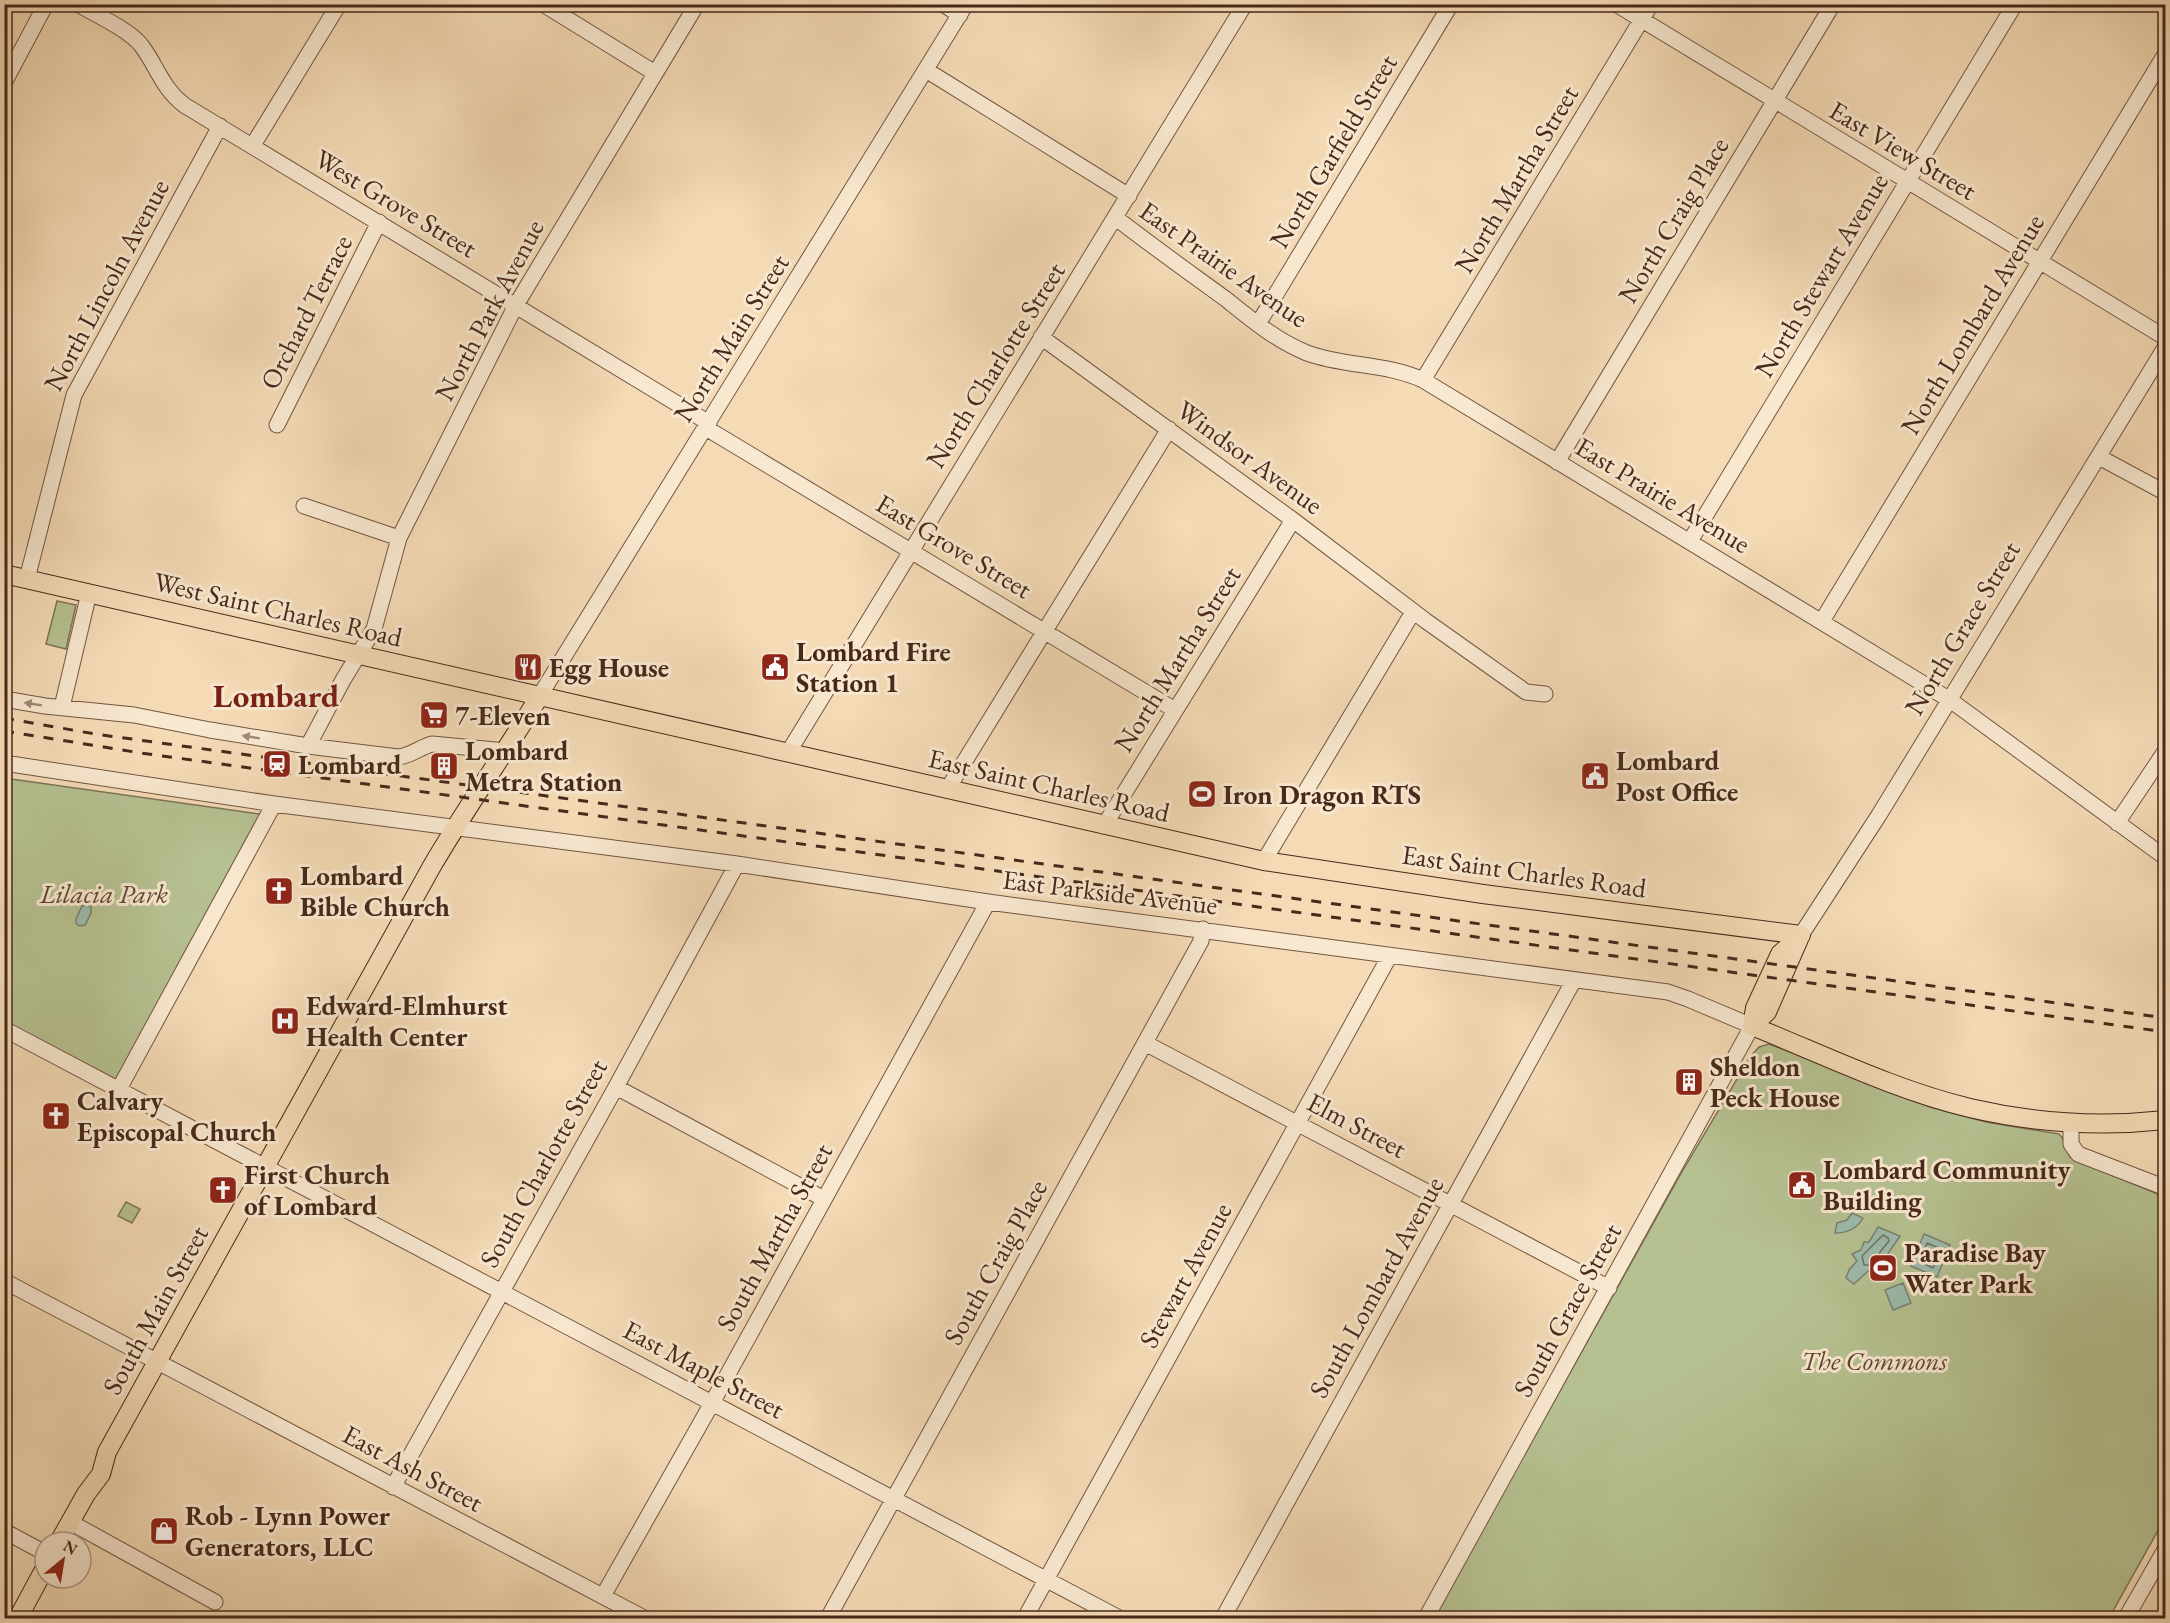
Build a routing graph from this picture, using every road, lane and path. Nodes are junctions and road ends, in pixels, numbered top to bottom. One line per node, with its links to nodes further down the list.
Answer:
1 (46, 4): 18 (street)
2 (339, 4): 21 (street)
3 (543, 4): 17 (street)
4 (697, 4): 17 (street, North Park Avenue)
5 (943, 4): 13 (street)
6 (1245, 4): 23 (street, North Charlotte Street)
7 (1451, 4): 28 (street, North Garfield Street)
8 (1616, 4): 14 (street, East View Street)
9 (1651, 4): 14 (street, North Martha Street)
10 (1833, 4): 19 (street, North Craig Place)
11 (2015, 4): 22 (street, North Stewart Avenue)
12 (78, 5): 20 (street, West Grove Street)
13 (963, 10): 16 (street, North Main Street)
14 (1642, 20): 19 (street, East View Street); 32 (street, North Martha Street)
15 (2166, 53): 26 (street, North Lombard Avenue)
16 (926, 70): 23 (street, East Prairie Avenue); 34 (street, North Main Street)
17 (655, 73): 27 (street, North Park Avenue)
18 (4, 82)
19 (1774, 101): 22 (street, East View Street); 37 (street, North Craig Place)
20 (220, 126): 21 (street, West Grove Street); 45 (street, North Lincoln Avenue)
21 (253, 145): 25 (street, West Grove Street)
22 (1906, 182): 26 (street, East View Street); 42 (street, North Stewart Avenue)
23 (1129, 196): 24 (street, North Charlotte Street)
24 (1116, 218): 28 (street, East Prairie Avenue); 29 (street, North Charlotte Street)
25 (379, 222): 27 (street, West Grove Street); 33 (street, Orchard Terrace)
26 (2038, 263): 30 (street, East View Street); 48 (street, North Lombard Avenue)
27 (516, 305): 34 (street, West Grove Street); 41 (street, North Park Avenue)
28 (1258, 324): 32 (street, East Prairie Avenue)
29 (1041, 338): 35 (street, Windsor Avenue); 43 (street, North Charlotte Street)
30 (2166, 338)
31 (2166, 346): 36 (street, North Grace Street)
32 (1423, 380): 37 (street, East Prairie Avenue)
33 (277, 425)
34 (708, 425): 43 (street, East Grove Street); 52 (street, North Main Street)
35 (1169, 429): 40 (street, Windsor Avenue); 49 (street)
36 (2099, 457): 38 (street); 54 (street, North Grace Street)
37 (1557, 462): 42 (street, East Prairie Avenue)
38 (2166, 492)
39 (304, 506): 41 (street)
40 (1293, 520): 47 (street, Windsor Avenue); 56 (street, North Martha Street)
41 (399, 538): 50 (street, North Park Avenue)
42 (1690, 542): 48 (street, East Prairie Avenue)
43 (911, 550): 49 (street, East Grove Street); 60 (street, North Charlotte Street)
44 (4, 574): 45 (main road, West Saint Charles Road)
45 (27, 579): 46 (main road, West Saint Charles Road)
46 (89, 593): 50 (main road, West Saint Charles Road); 55 (street)
47 (1419, 616): 51 (street, Windsor Avenue); 68 (street)
48 (1822, 621): 54 (street, East Prairie Avenue)
49 (1045, 630): 56 (street, East Grove Street); 62 (street)
50 (359, 654): 52 (main road, West Saint Charles Road); 57 (street, North Park Avenue)
51 (1545, 694)
52 (539, 697): 59 (main road, South Main Street); 60 (main road, East Saint Charles Road)
53 (4, 699): 55 (street, one-way to 53)
54 (1950, 700): 64 (street, East Prairie Avenue); 72 (street, North Grace Street)
55 (62, 707): 57 (street, one-way to 55)
56 (1175, 710): 65 (street, North Martha Street)
57 (308, 746): 59 (street)
58 (2166, 750): 64 (street)
59 (506, 751): 66 (main road, South Main Street)
60 (788, 753): 62 (main road, East Saint Charles Road)
61 (4, 764): 63 (street, East Parkside Avenue)
62 (947, 790): 65 (main road, East Saint Charles Road)
63 (274, 804): 66 (street, East Parkside Avenue); 79 (street)
64 (2117, 823): 67 (street, East Prairie Avenue)
65 (1104, 826): 68 (main road, East Saint Charles Road)
66 (455, 827): 69 (street, East Parkside Avenue); 83 (main road, South Main Street)
67 (2166, 858)
68 (1264, 861): 72 (main road, East Saint Charles Road)
69 (737, 864): 70 (street, East Parkside Avenue); 78 (street, South Charlotte Street)
70 (988, 902): 71 (street, East Parkside Avenue); 85 (street, South Martha Street)
71 (1203, 929): 73 (street, East Parkside Avenue); 77 (street, South Craig Place)
72 (1801, 935): 75 (main road, North Grace Street)
73 (1389, 957): 74 (street, East Parkside Avenue); 81 (street, Stewart Avenue)
74 (1574, 980): 75 (street, East Parkside Avenue); 86 (street, South Lombard Avenue)
75 (1752, 1026): 82 (main road); 88 (street, South Grace Street)
76 (4, 1029): 79 (street, East Maple Street)
77 (1145, 1043): 81 (street, Elm Street); 93 (street, South Craig Place)
78 (616, 1087): 85 (street); 89 (street, South Charlotte Street)
79 (119, 1089): 83 (street, East Maple Street)
80 (2166, 1120): 82 (main road)
81 (1297, 1123): 86 (street, Elm Street); 99 (street, Stewart Avenue)
82 (2071, 1123): 84 (street)
83 (265, 1167): 89 (street, East Maple Street); 90 (main road, South Main Street)
84 (2166, 1188)
85 (824, 1199): 91 (street, South Martha Street)
86 (1451, 1204): 88 (street, Elm Street); 108 (street, South Lombard Avenue)
87 (4, 1281): 90 (street, East Ash Street)
88 (1608, 1287): 109 (street, South Grace Street)
89 (502, 1290): 91 (street, East Maple Street); 92 (street, South Charlotte Street)
90 (158, 1362): 92 (street, East Ash Street); 94 (main road, South Main Street)
91 (712, 1403): 93 (street, East Maple Street); 101 (street, South Martha Street)
92 (393, 1487): 101 (street, East Ash Street)
93 (894, 1499): 99 (street, East Maple Street); 105 (street, South Craig Place)
94 (70, 1522): 95 (main road, South Main Street); 102 (street)
95 (66, 1530)
96 (4, 1531): 97 (street)
97 (33, 1547)
98 (2166, 1548): 110 (street)
99 (1047, 1580): 106 (street, Stewart Avenue); 107 (street, East Maple Street)
100 (33, 1590): 103 (main road)
101 (603, 1596): 104 (street, East Ash Street)
102 (215, 1602)
103 (18, 1618)
104 (644, 1618)
105 (828, 1618)
106 (1025, 1618)
107 (1119, 1618)
108 (1223, 1618)
109 (1426, 1618)
110 (2126, 1618)

